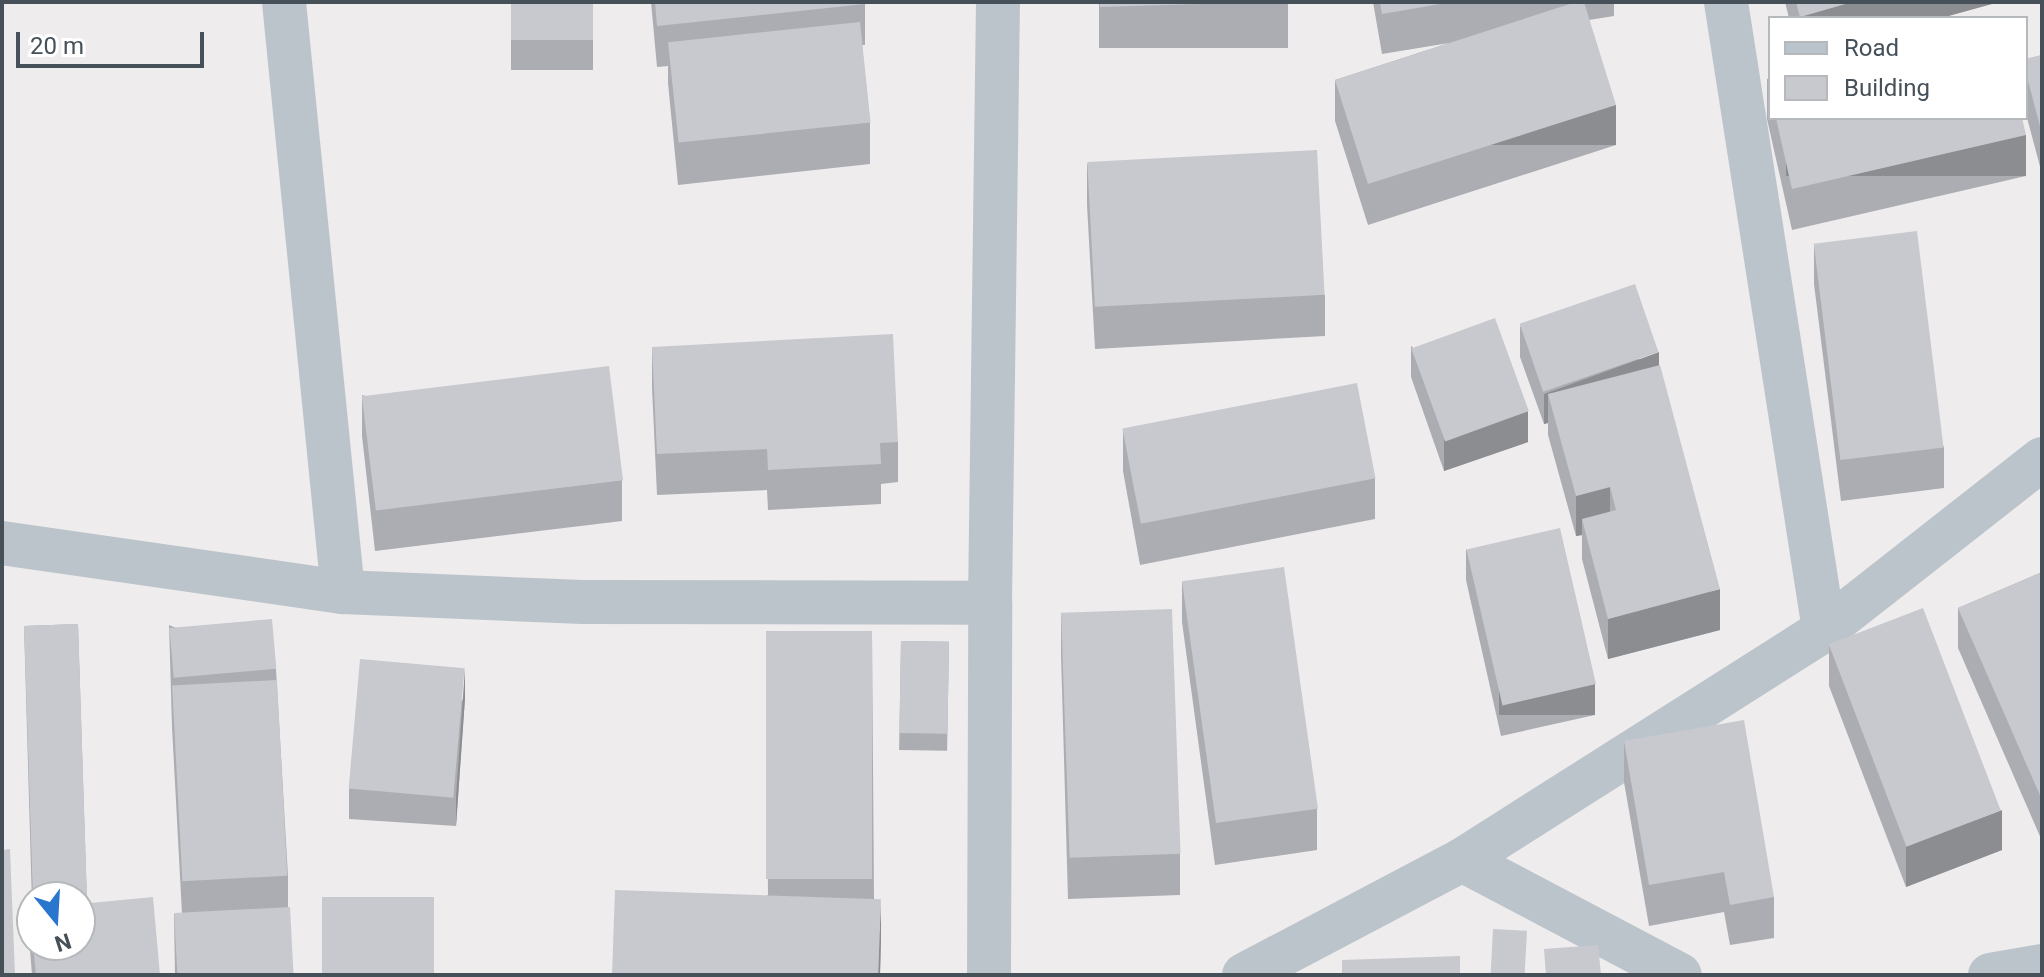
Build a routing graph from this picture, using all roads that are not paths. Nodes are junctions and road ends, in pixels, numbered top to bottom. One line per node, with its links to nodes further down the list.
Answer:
1 (284, 2): 6 (street)
2 (998, 2): 7 (street)
3 (1726, 2): 8 (street)
4 (2042, 459): 8 (street)
5 (2, 543): 6 (street)
6 (343, 592): 7 (street)
7 (990, 603): 11 (street)
8 (1824, 630): 9 (street)
9 (1462, 860): 12 (street); 13 (street)
10 (2042, 966): 14 (street)
11 (989, 975)
12 (1244, 975)
13 (1680, 975)
14 (1990, 975)

